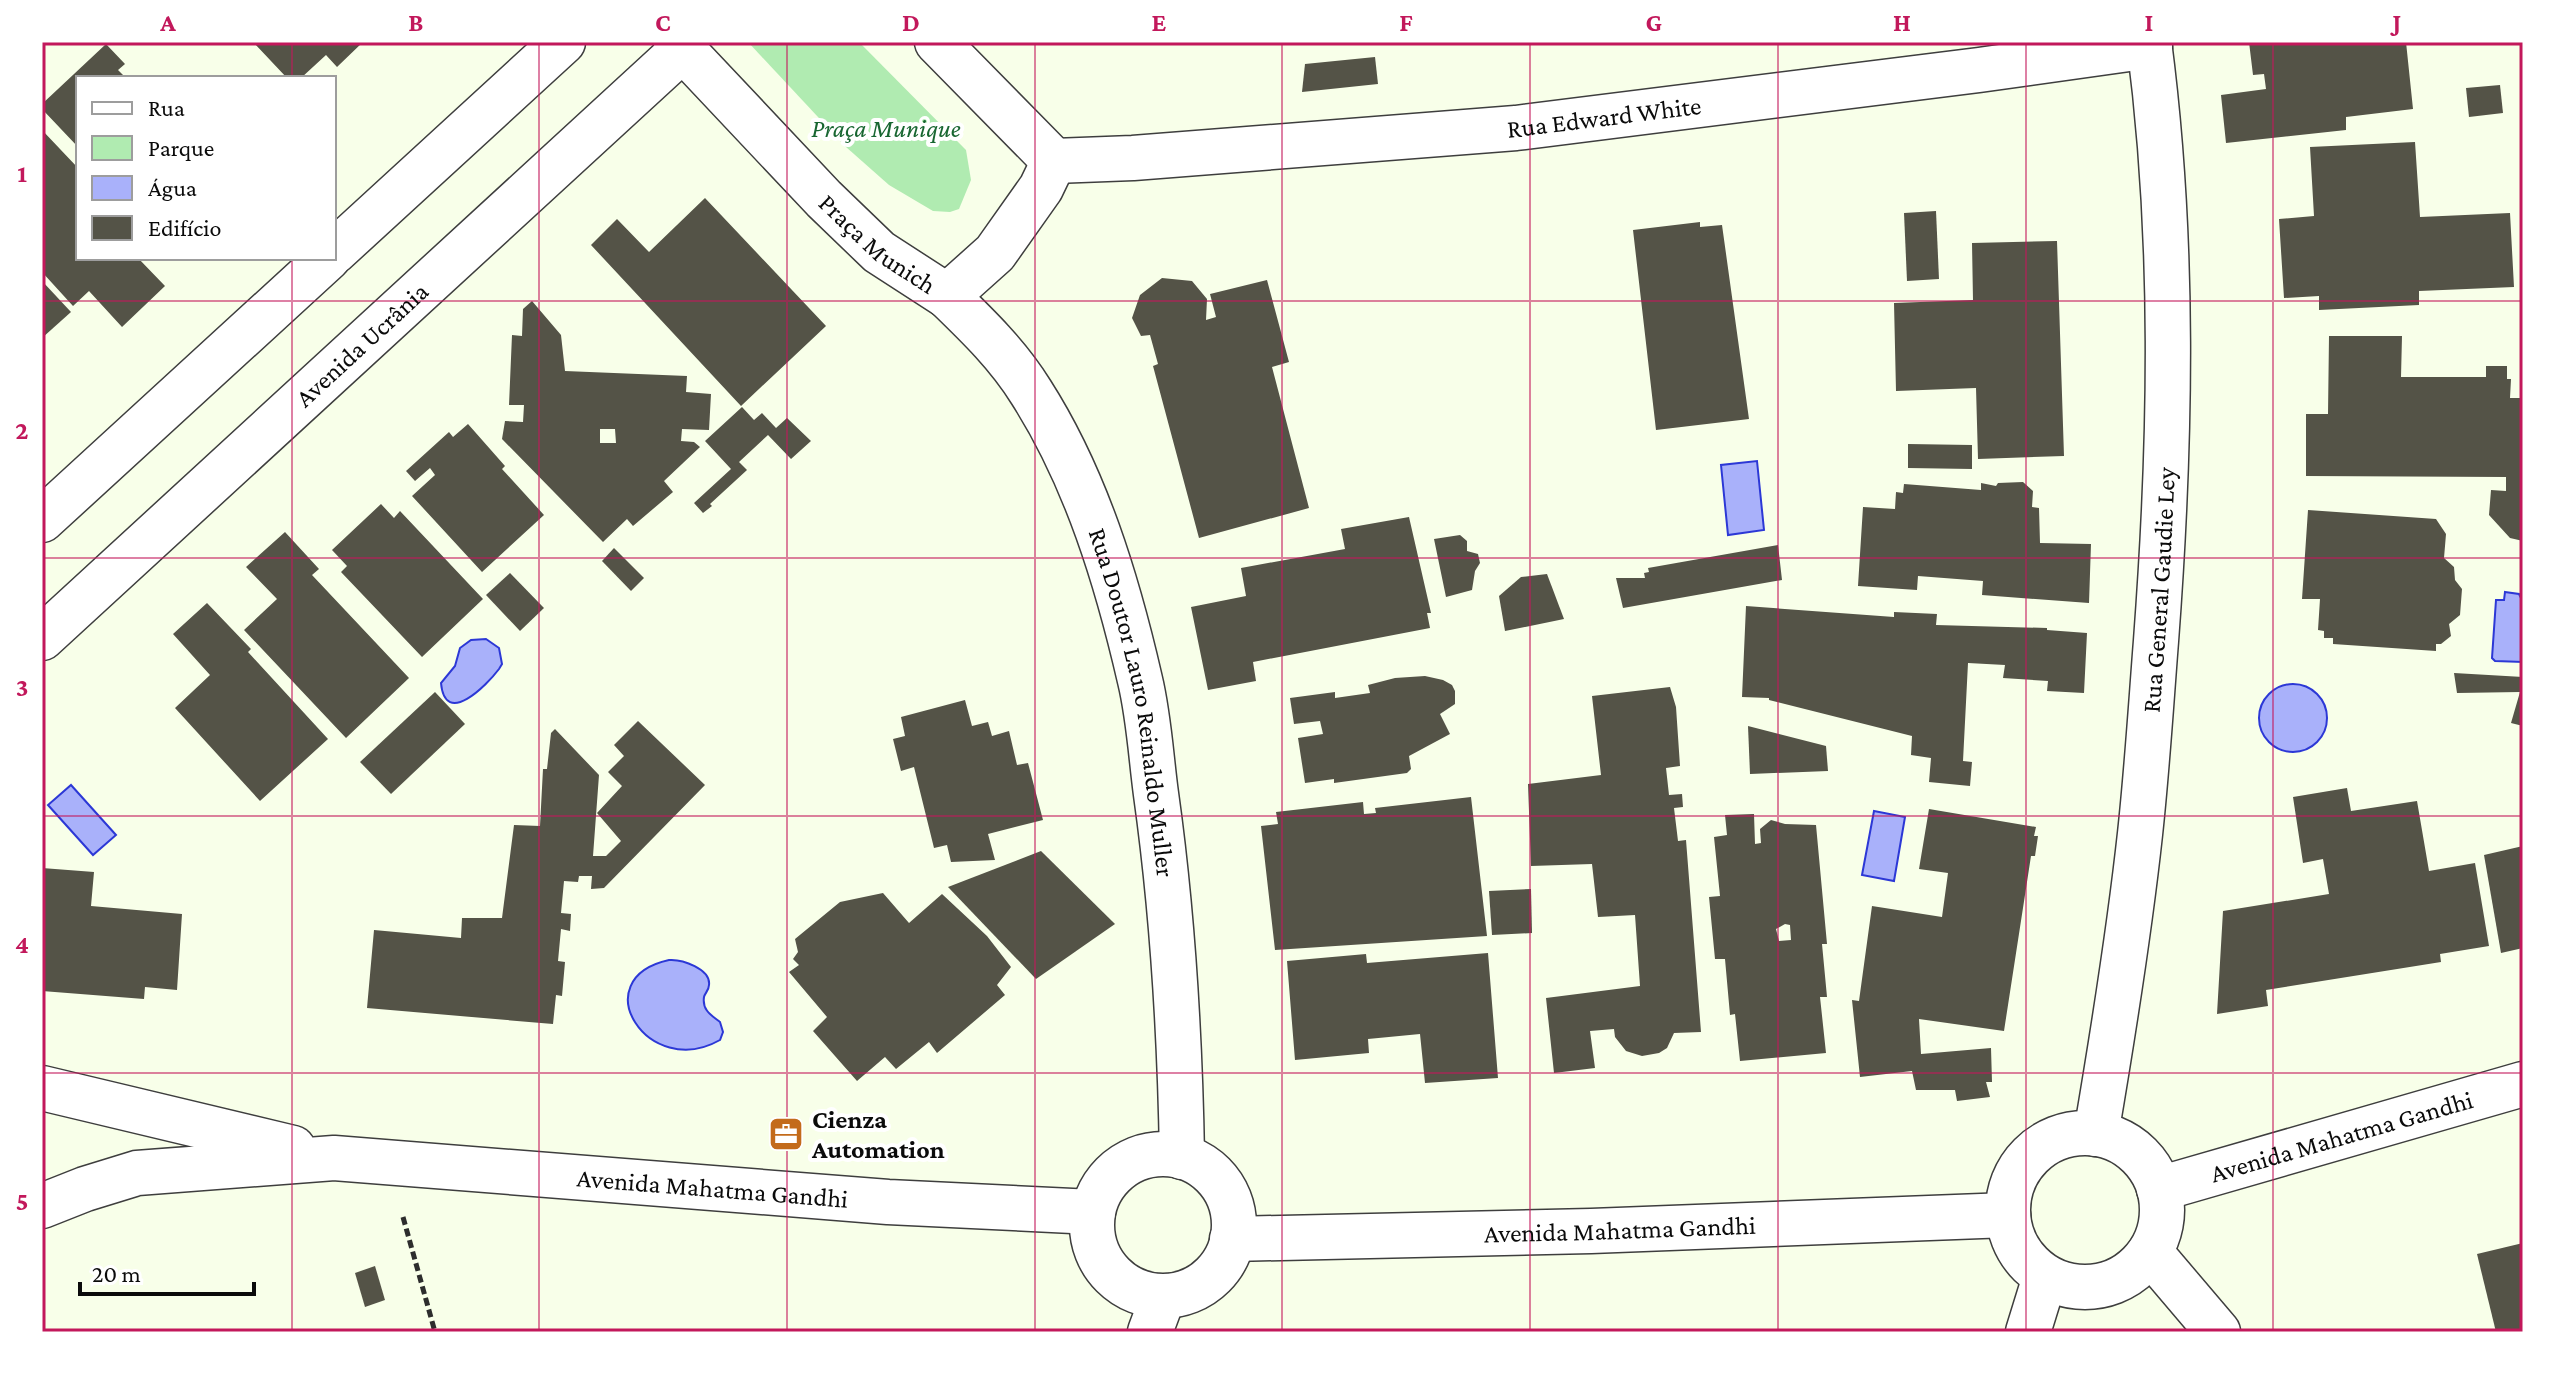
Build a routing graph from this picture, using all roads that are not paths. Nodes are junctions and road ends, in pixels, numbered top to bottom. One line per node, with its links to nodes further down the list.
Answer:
1 (563, 42): 6 (street)
2 (937, 42): 5 (street)
3 (2150, 44): 5 (street, Rua Edward White); 13 (street, Rua General Gaudie Ley)
4 (679, 46): 8 (street, Praça Munich); 10 (street, Avenida Ucrânia)
5 (1054, 161): 8 (street, Praça Munich)
6 (336, 250)
7 (326, 260): 9 (street)
8 (947, 296): 14 (street, Rua Doutor Lauro Reinaldo Muller)
9 (42, 520)
10 (42, 638)
11 (2523, 1084): 16 (street, Avenida Mahatma Gandhi)
12 (42, 1088): 15 (street, Avenida Mahatma Gandhi)
13 (2096, 1134): 16 (street); 19 (street)
14 (1182, 1157): 18 (street); 20 (street)
15 (334, 1158): 17 (street, Avenida Mahatma Gandhi); 18 (street, Avenida Mahatma Gandhi)
16 (2159, 1189): 21 (street)
17 (42, 1206)
18 (1093, 1212): 23 (street)
19 (2008, 1215): 20 (street, Avenida Mahatma Gandhi); 22 (street)
20 (1232, 1239): 23 (street)
21 (2150, 1252): 22 (street); 25 (street)
22 (2045, 1277): 24 (street)
23 (1156, 1314)
24 (2028, 1332)
25 (2218, 1332)

